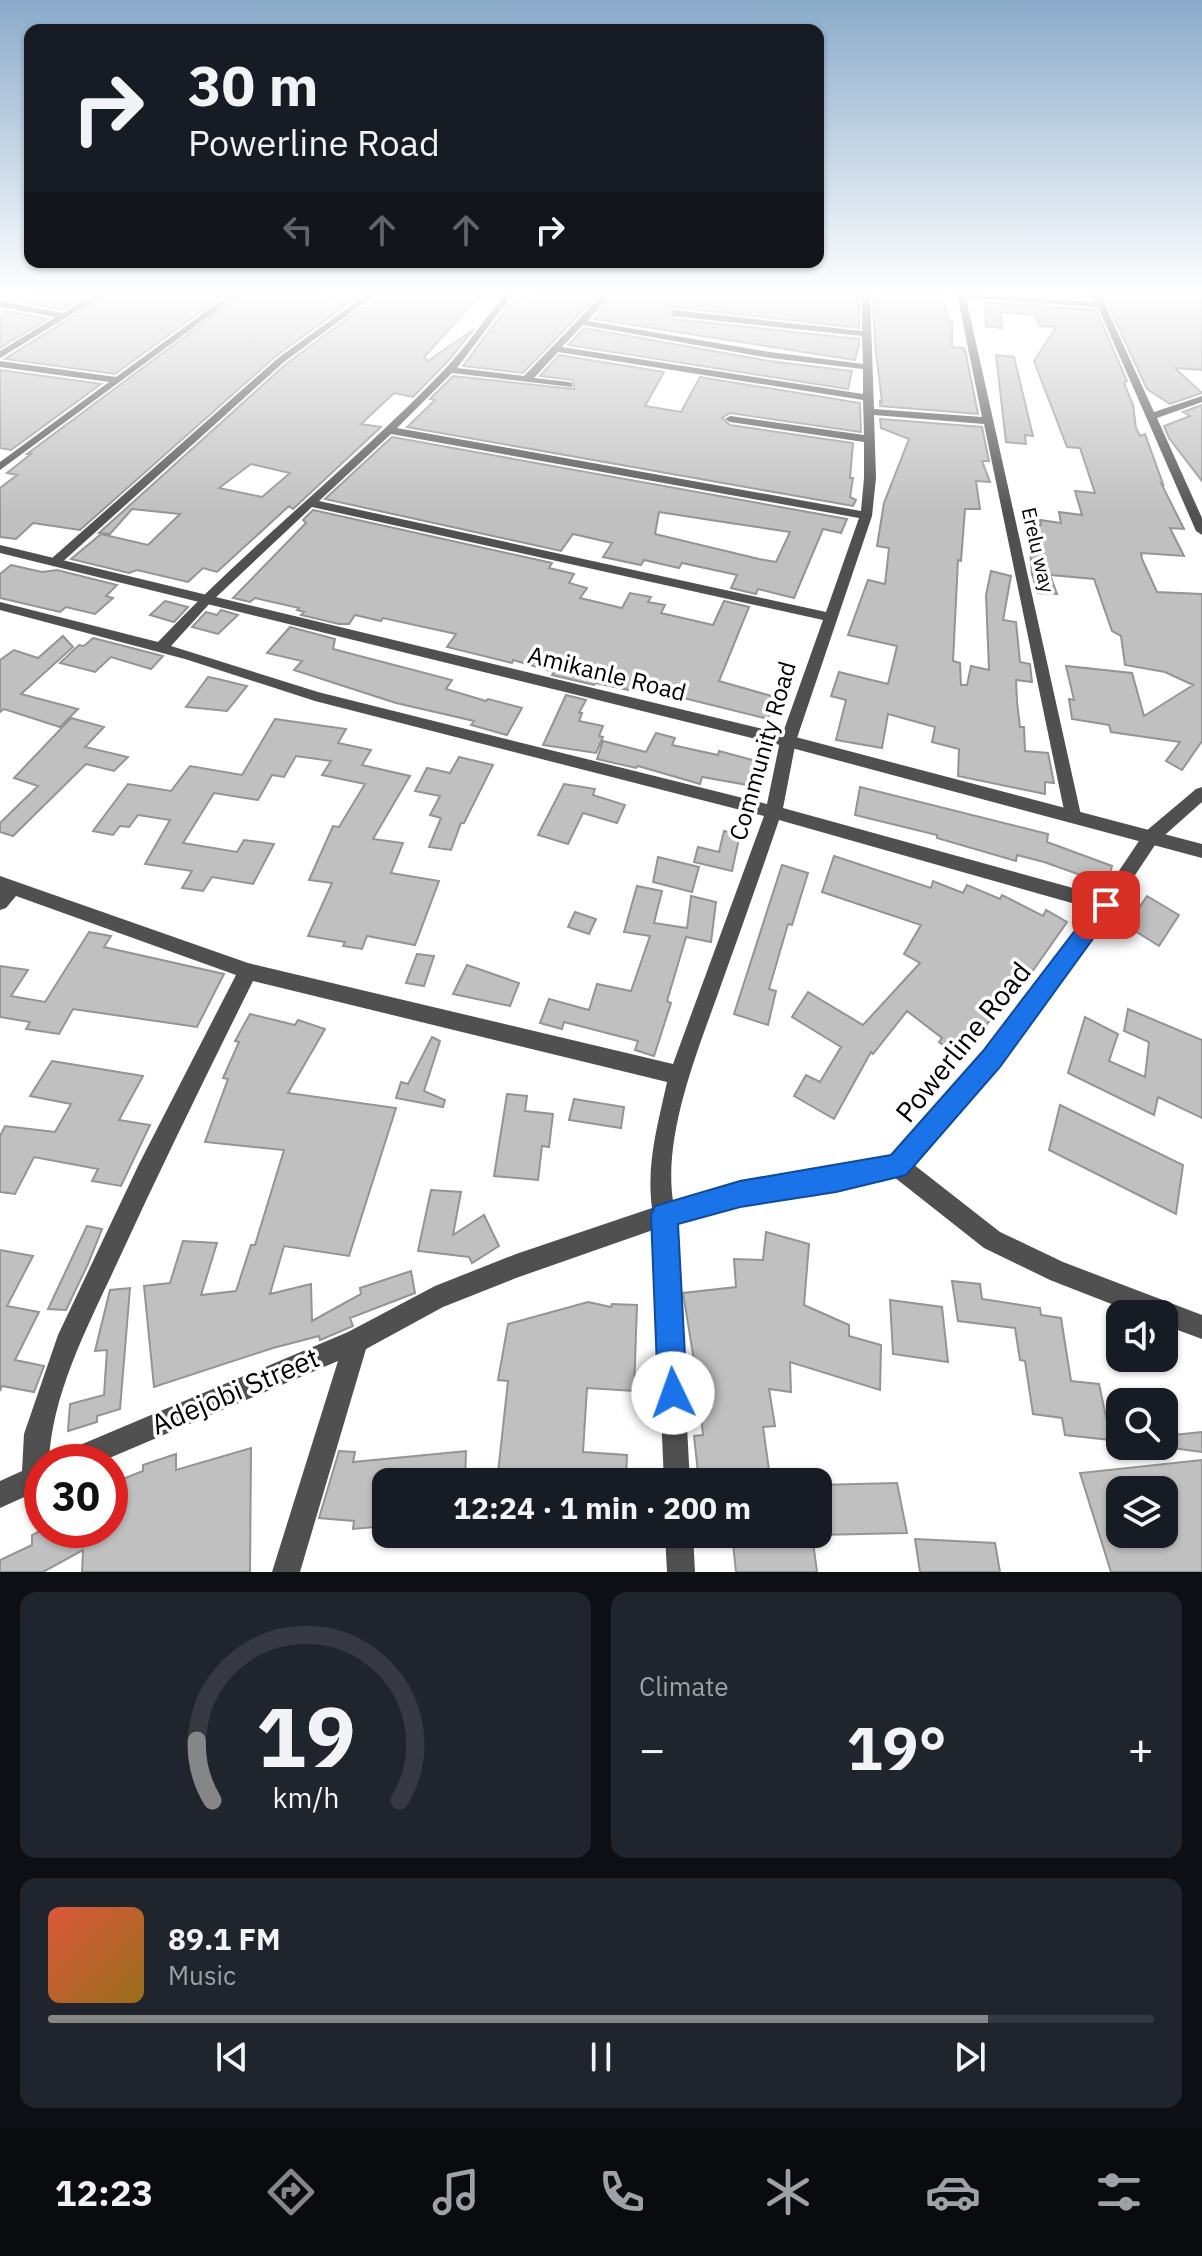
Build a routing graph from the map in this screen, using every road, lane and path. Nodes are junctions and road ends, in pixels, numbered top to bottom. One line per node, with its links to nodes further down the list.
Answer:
1 (25, 367): 12 (street)
2 (135, 367): 12 (street)
3 (273, 367): 27 (street)
4 (452, 367): 10 (street)
5 (538, 367): 11 (street)
6 (658, 367): 15 (street)
7 (866, 367): 15 (street, Community Road)
8 (977, 367): 18 (street, Erelu way)
9 (1129, 367): 16 (street)
10 (450, 370): 11 (street); 19 (street)
11 (528, 378): 13 (street)
12 (118, 380): 21 (street)
13 (569, 385)
14 (1202, 399): 16 (street)
15 (868, 405): 18 (street); 20 (street, Community Road)
16 (1151, 417): 25 (street)
17 (730, 419): 20 (street)
18 (988, 421): 35 (street, Erelu way)
19 (389, 430): 23 (street); 24 (street)
20 (868, 439): 24 (street, Community Road)
21 (6, 458): 22 (street)
22 (0, 467)
23 (310, 503): 28 (street); 30 (street)
24 (866, 516): 30 (street, Community Road)
25 (1202, 531)
26 (0, 549): 27 (street, Amikanle Road)
27 (55, 562): 28 (street, Amikanle Road)
28 (206, 599): 31 (street); 32 (street, Amikanle Road)
29 (0, 606): 31 (street)
30 (830, 617): 32 (street, Community Road)
31 (161, 648): 34 (street)
32 (788, 741): 34 (street, Community Road); 35 (street, Amikanle Road)
33 (1202, 793): 36 (street, Powerline Road)
34 (774, 812): 39 (street); 41 (street, Community Road)
35 (1073, 815): 36 (street, Amikanle Road)
36 (1151, 837): 37 (street, Amikanle Road); 39 (street, Powerline Road)
37 (1202, 851)
38 (4, 891): 40 (street)
39 (1106, 905): 42 (street, Powerline Road)
40 (248, 971): 41 (street); 46 (street)
41 (679, 1075): 43 (street, Community Road)
42 (897, 1166): 43 (street); 44 (street)
43 (664, 1215): 45 (street); 48 (street, Community Road)
44 (1202, 1327)
45 (356, 1341): 47 (street, Adejobi Street); 52 (street)
46 (37, 1444)
47 (111, 1444)
48 (676, 1468)
49 (24, 1483): 50 (street)
50 (0, 1495)
51 (680, 1548): 53 (street)
52 (286, 1572)
53 (681, 1572)

